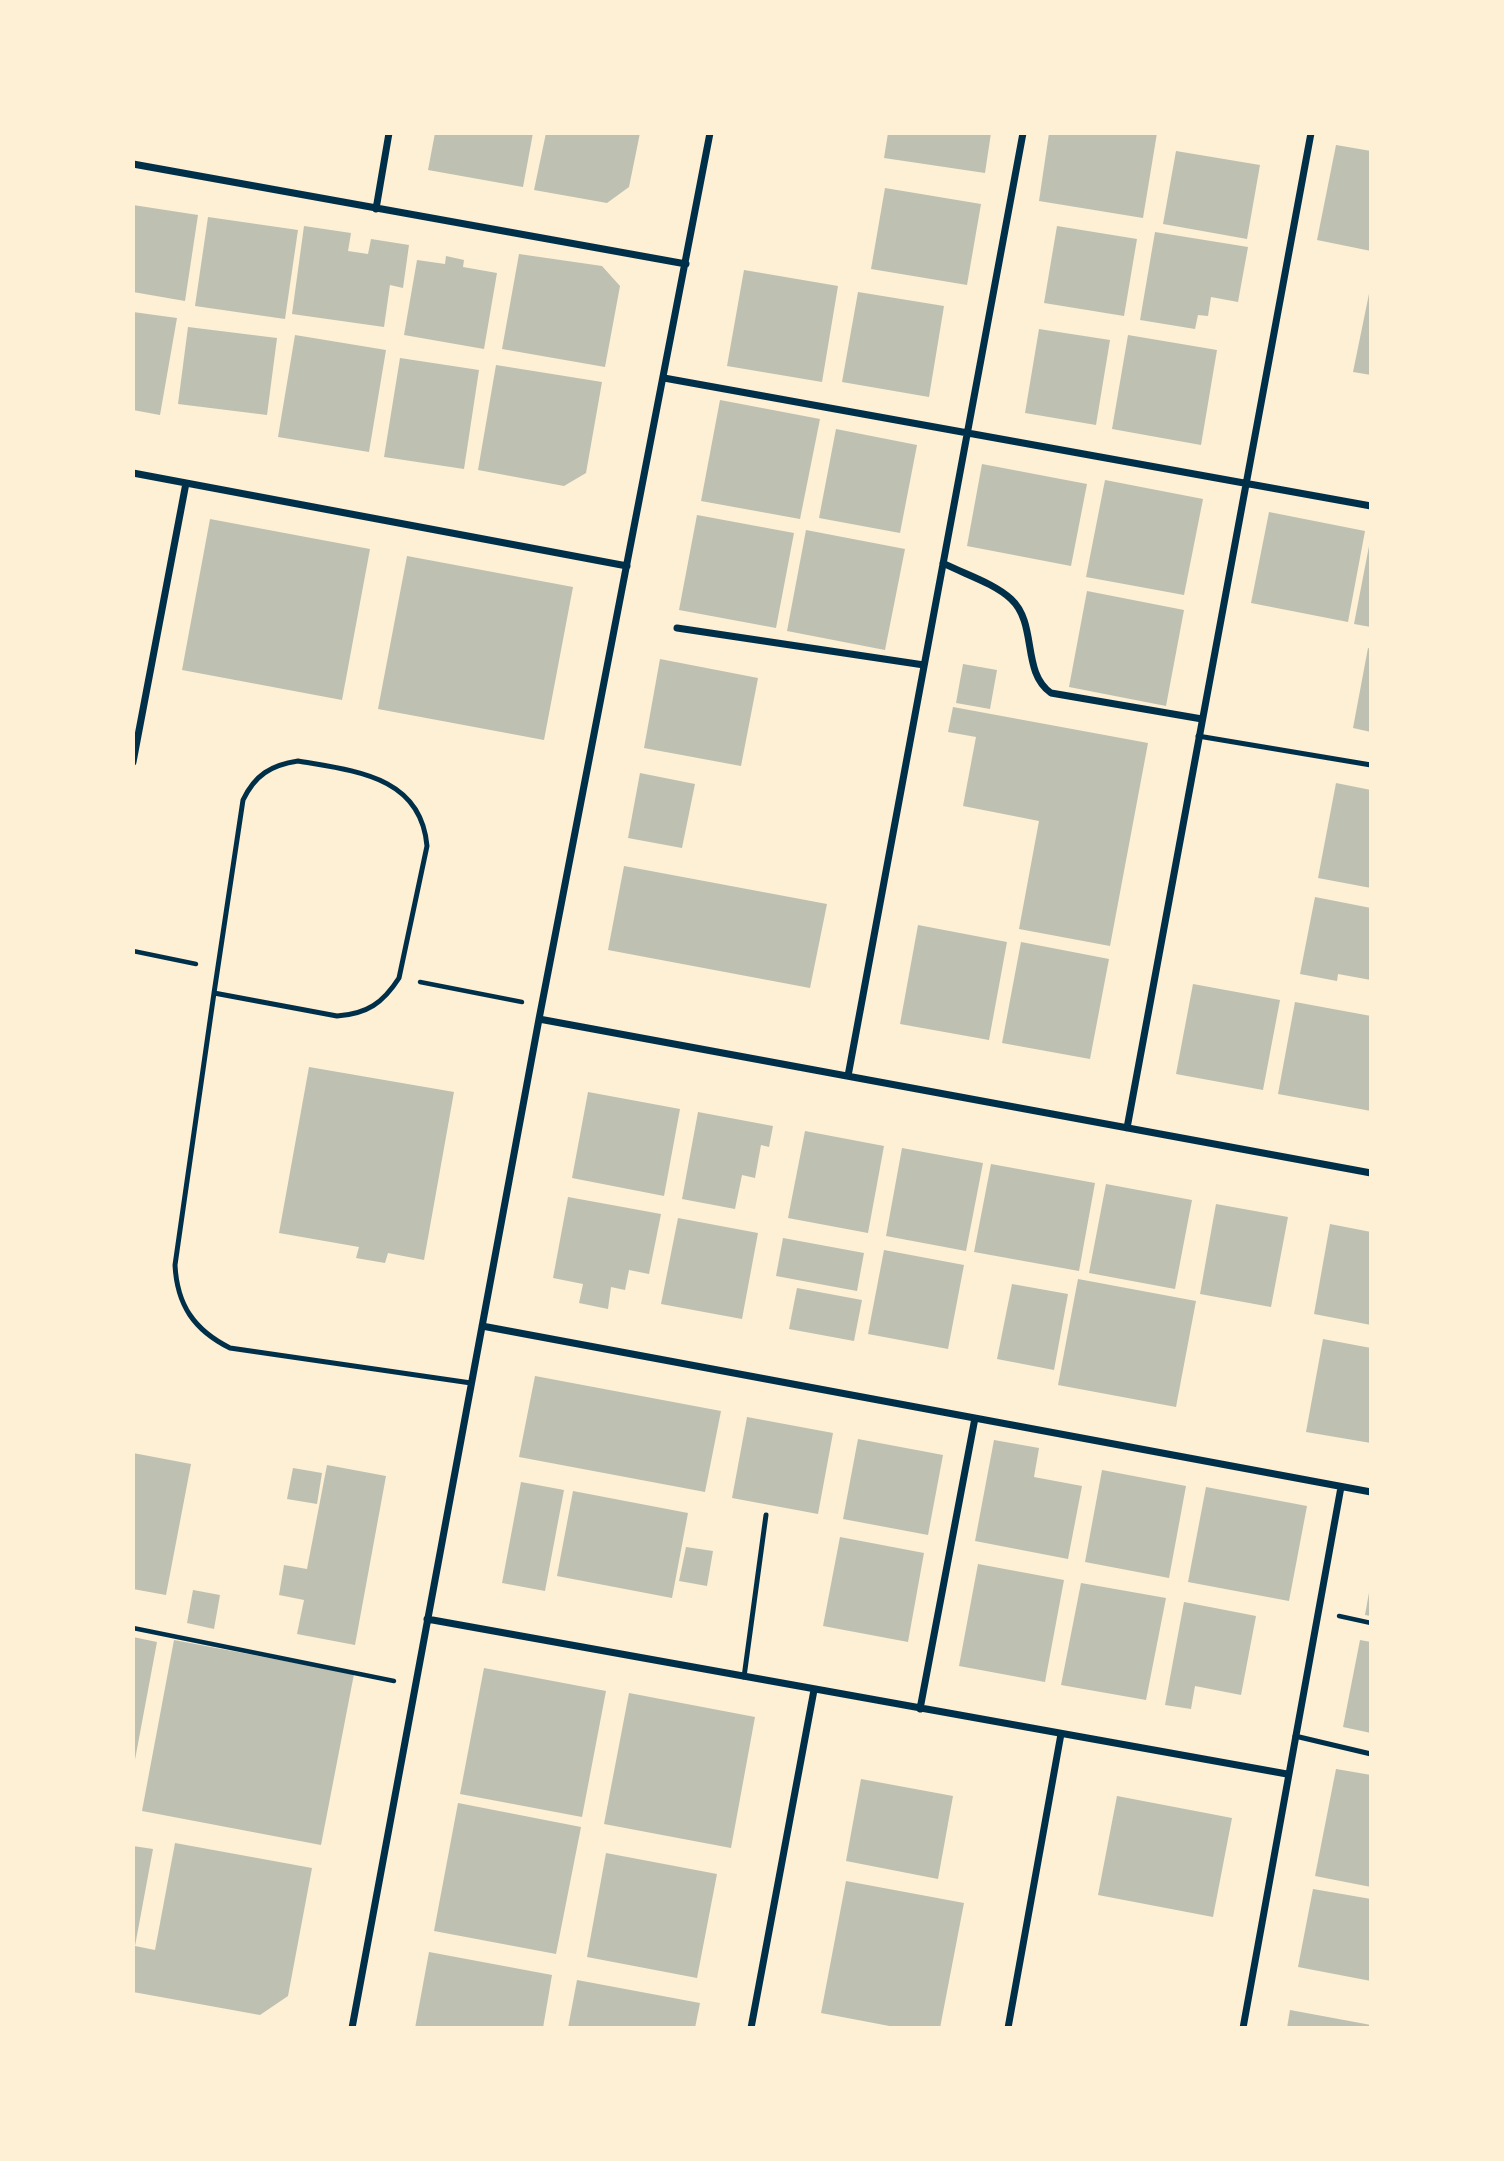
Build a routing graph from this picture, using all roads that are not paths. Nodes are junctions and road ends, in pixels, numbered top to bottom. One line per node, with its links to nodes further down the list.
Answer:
1 (389, 133): 6 (street)
2 (710, 133): 7 (street)
3 (1023, 133): 9 (street)
4 (1311, 133): 12 (street)
5 (133, 164): 6 (street)
6 (376, 209): 7 (street)
7 (686, 264): 8 (street)
8 (664, 378): 9 (street); 15 (street)
9 (967, 434): 12 (street); 14 (street)
10 (133, 473): 11 (street)
11 (186, 482): 15 (street); 20 (street)
12 (1245, 484): 13 (street); 18 (street)
13 (1371, 506)
14 (943, 563): 17 (street); 18 (street)
15 (627, 566): 23 (street)
16 (677, 628): 17 (street)
17 (924, 665): 24 (street)
18 (1202, 719): 19 (street)
19 (1198, 736): 21 (lane); 25 (street)
20 (133, 762)
21 (1371, 765)
22 (214, 993): 22 (lane); 28 (lane)
23 (538, 1018): 24 (street); 27 (street)
24 (848, 1076): 25 (street)
25 (1127, 1128): 26 (street)
26 (1371, 1173)
27 (482, 1326): 28 (street); 29 (street)
28 (471, 1383): 33 (street)
29 (975, 1418): 30 (street); 36 (street)
30 (1341, 1487): 31 (street); 38 (street)
31 (1371, 1492)
32 (766, 1516): 34 (lane)
33 (427, 1619): 34 (street); 41 (street)
34 (744, 1677): 35 (street)
35 (814, 1690): 36 (street); 42 (street)
36 (920, 1709): 37 (street)
37 (1061, 1734): 40 (street); 43 (street)
38 (1294, 1736): 39 (lane); 40 (street)
39 (1371, 1754)
40 (1287, 1774): 44 (street)
41 (352, 2028)
42 (751, 2028)
43 (1008, 2028)
44 (1243, 2028)

